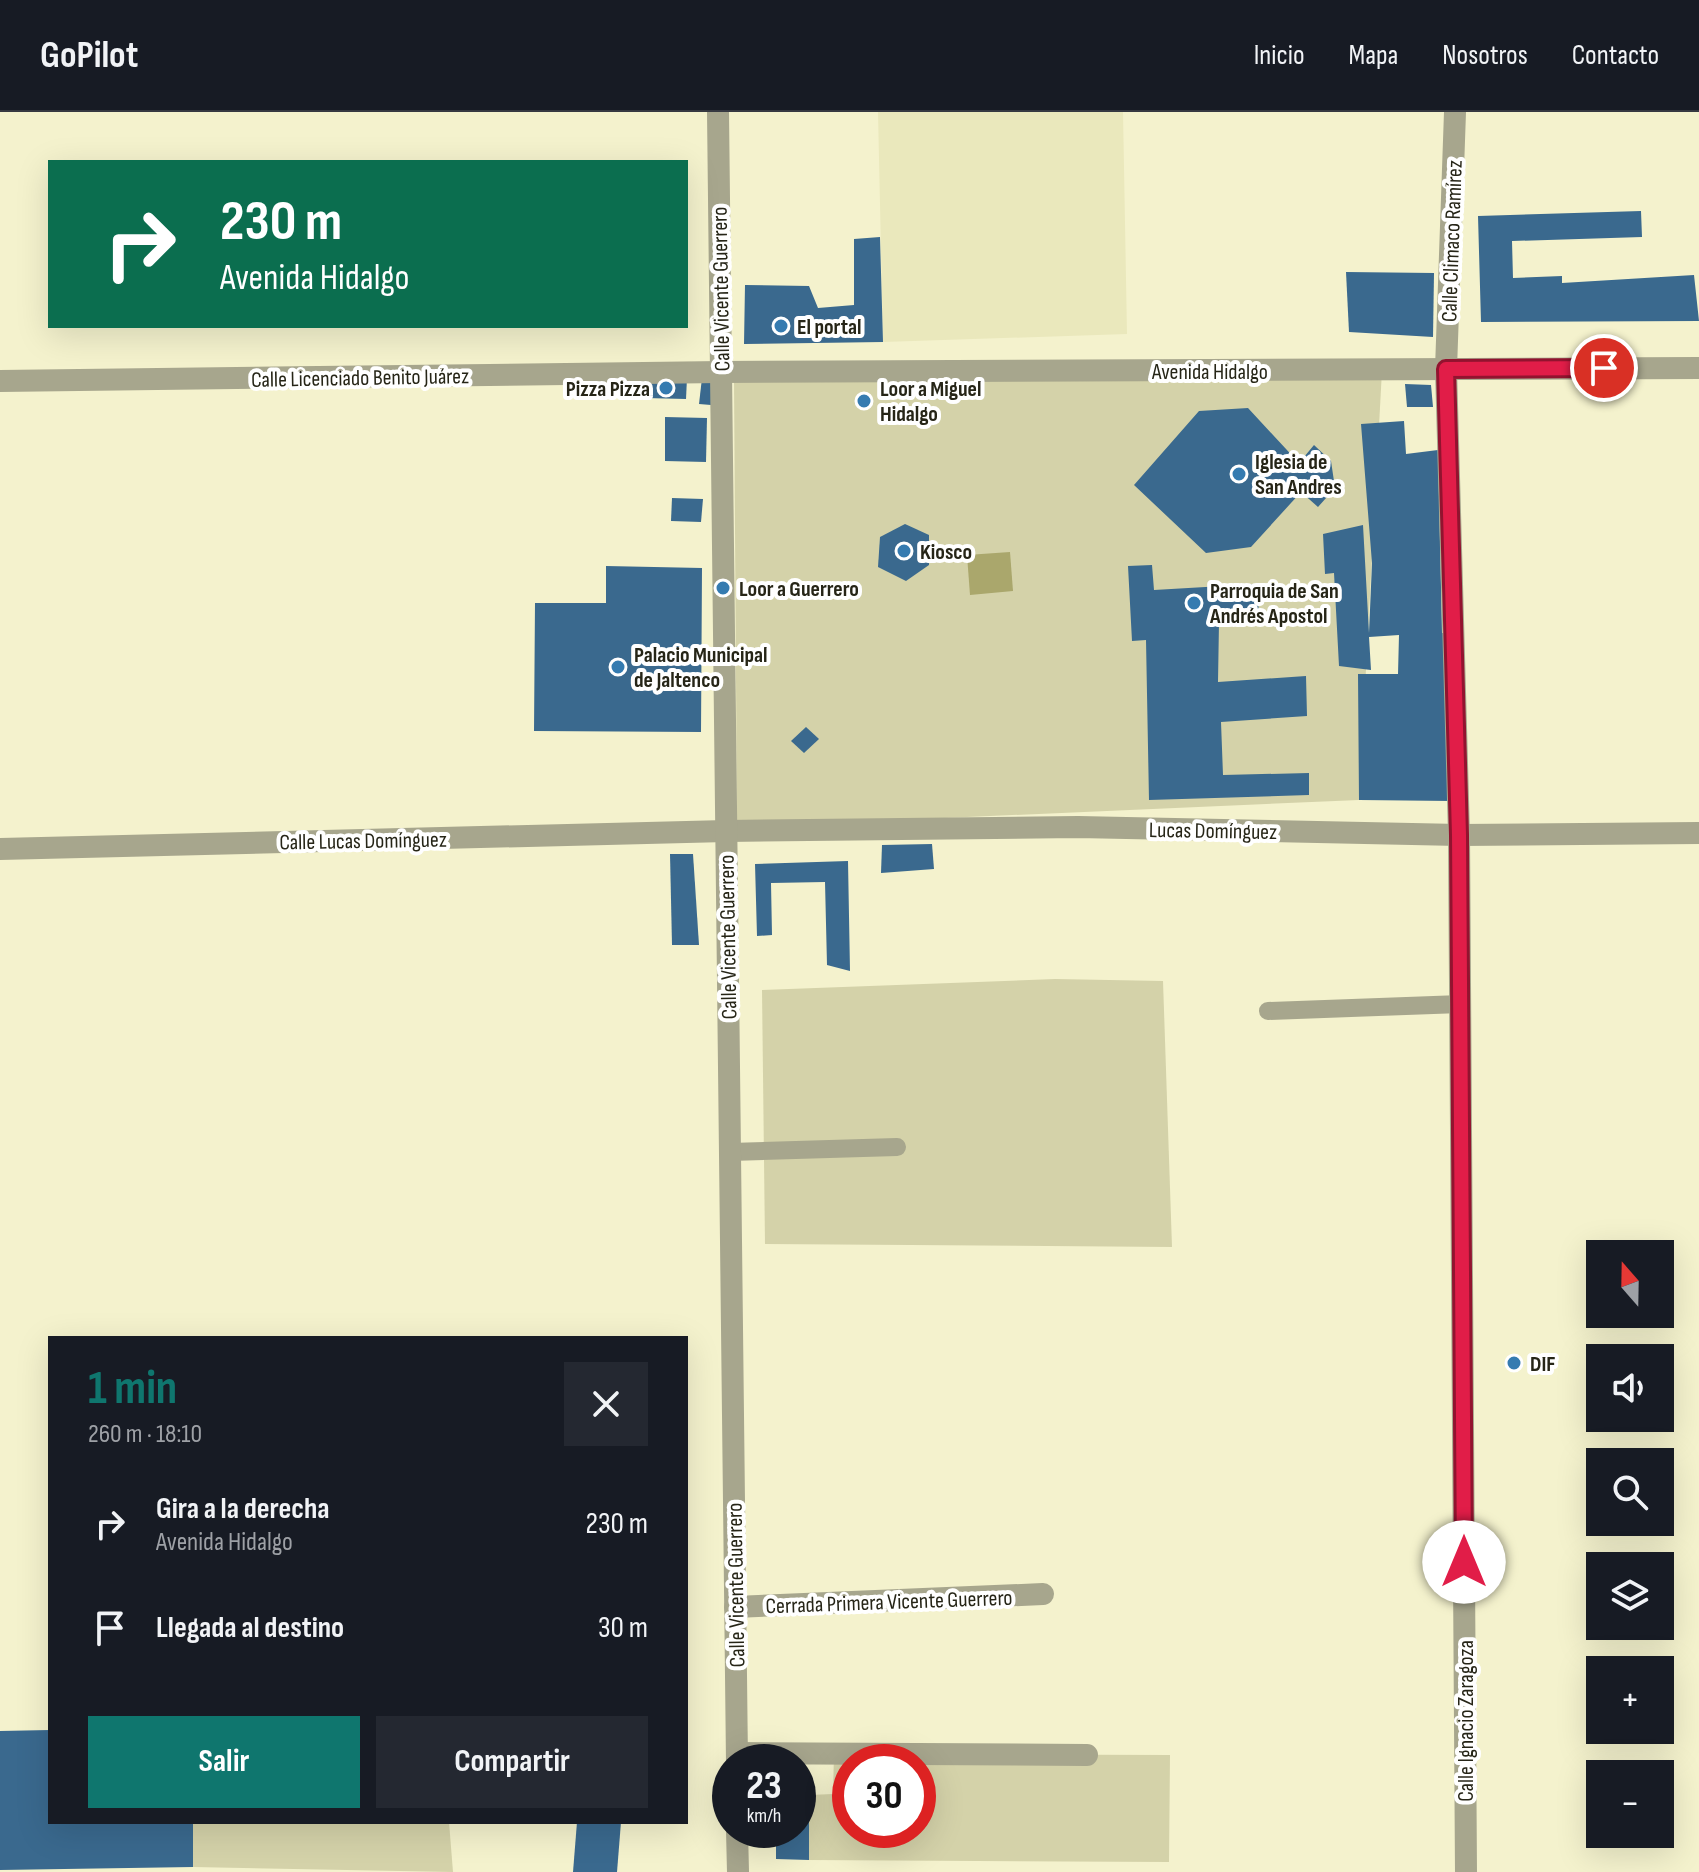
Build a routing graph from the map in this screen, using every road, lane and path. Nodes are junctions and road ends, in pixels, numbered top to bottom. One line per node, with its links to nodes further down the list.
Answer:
1 (718, 112): 5 (street, Calle Vicente Guerrero)
2 (1455, 112): 4 (street, Calle Climaco Ramírez)
3 (1699, 368): 4 (street, Avenida Hidalgo)
4 (1446, 369): 5 (street, Avenida Hidalgo); 9 (street, Calle Ignacio Zaragoza)
5 (721, 372): 6 (street, Calle Licenciado Benito Juárez); 7 (street, Calle Vicente Guerrero)
6 (0, 381)
7 (726, 831): 9 (street, Lucas Domínguez); 10 (street, Calle Lucas Domínguez); 14 (street, Calle Vicente Guerrero)
8 (1699, 833): 9 (street, Lucas Domínguez)
9 (1459, 835): 11 (street, Calle Ignacio Zaragoza)
10 (0, 849)
11 (1461, 1004): 12 (lane); 22 (street, Calle Ignacio Zaragoza)
12 (1268, 1011)
13 (897, 1147): 14 (lane)
14 (730, 1152): 16 (street, Calle Vicente Guerrero)
15 (1043, 1594): 16 (street, Cerrada Primera Vicente Guerrero)
16 (735, 1607): 17 (street, Calle Vicente Guerrero)
17 (737, 1744)
18 (1087, 1755): 19 (street)
19 (816, 1757)
20 (737, 1848): 21 (street)
21 (738, 1872)
22 (1466, 1872)

